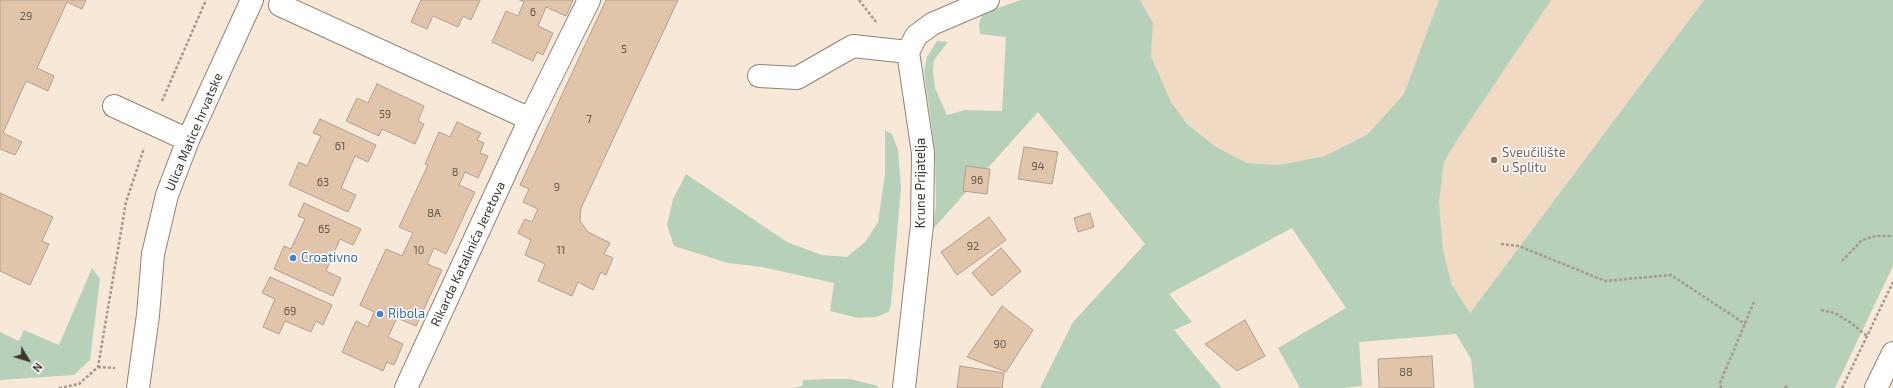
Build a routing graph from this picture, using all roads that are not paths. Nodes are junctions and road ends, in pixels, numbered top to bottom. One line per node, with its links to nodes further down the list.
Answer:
1 (252, 0): 9 (street, Ulica Matice hrvatske)
2 (590, 0): 8 (street, Rikarda Katalinića Jeretova)
3 (988, 0): 5 (street)
4 (280, 5): 8 (street)
5 (908, 52): 6 (street); 13 (street, Krune Prijatelja)
6 (759, 76)
7 (114, 106): 9 (street)
8 (530, 119): 12 (street, Rikarda Katalinića Jeretova)
9 (188, 140): 11 (street, Ulica Matice hrvatske)
10 (1893, 354): 14 (street)
11 (138, 388)
12 (406, 388)
13 (904, 388)
14 (1876, 388)

